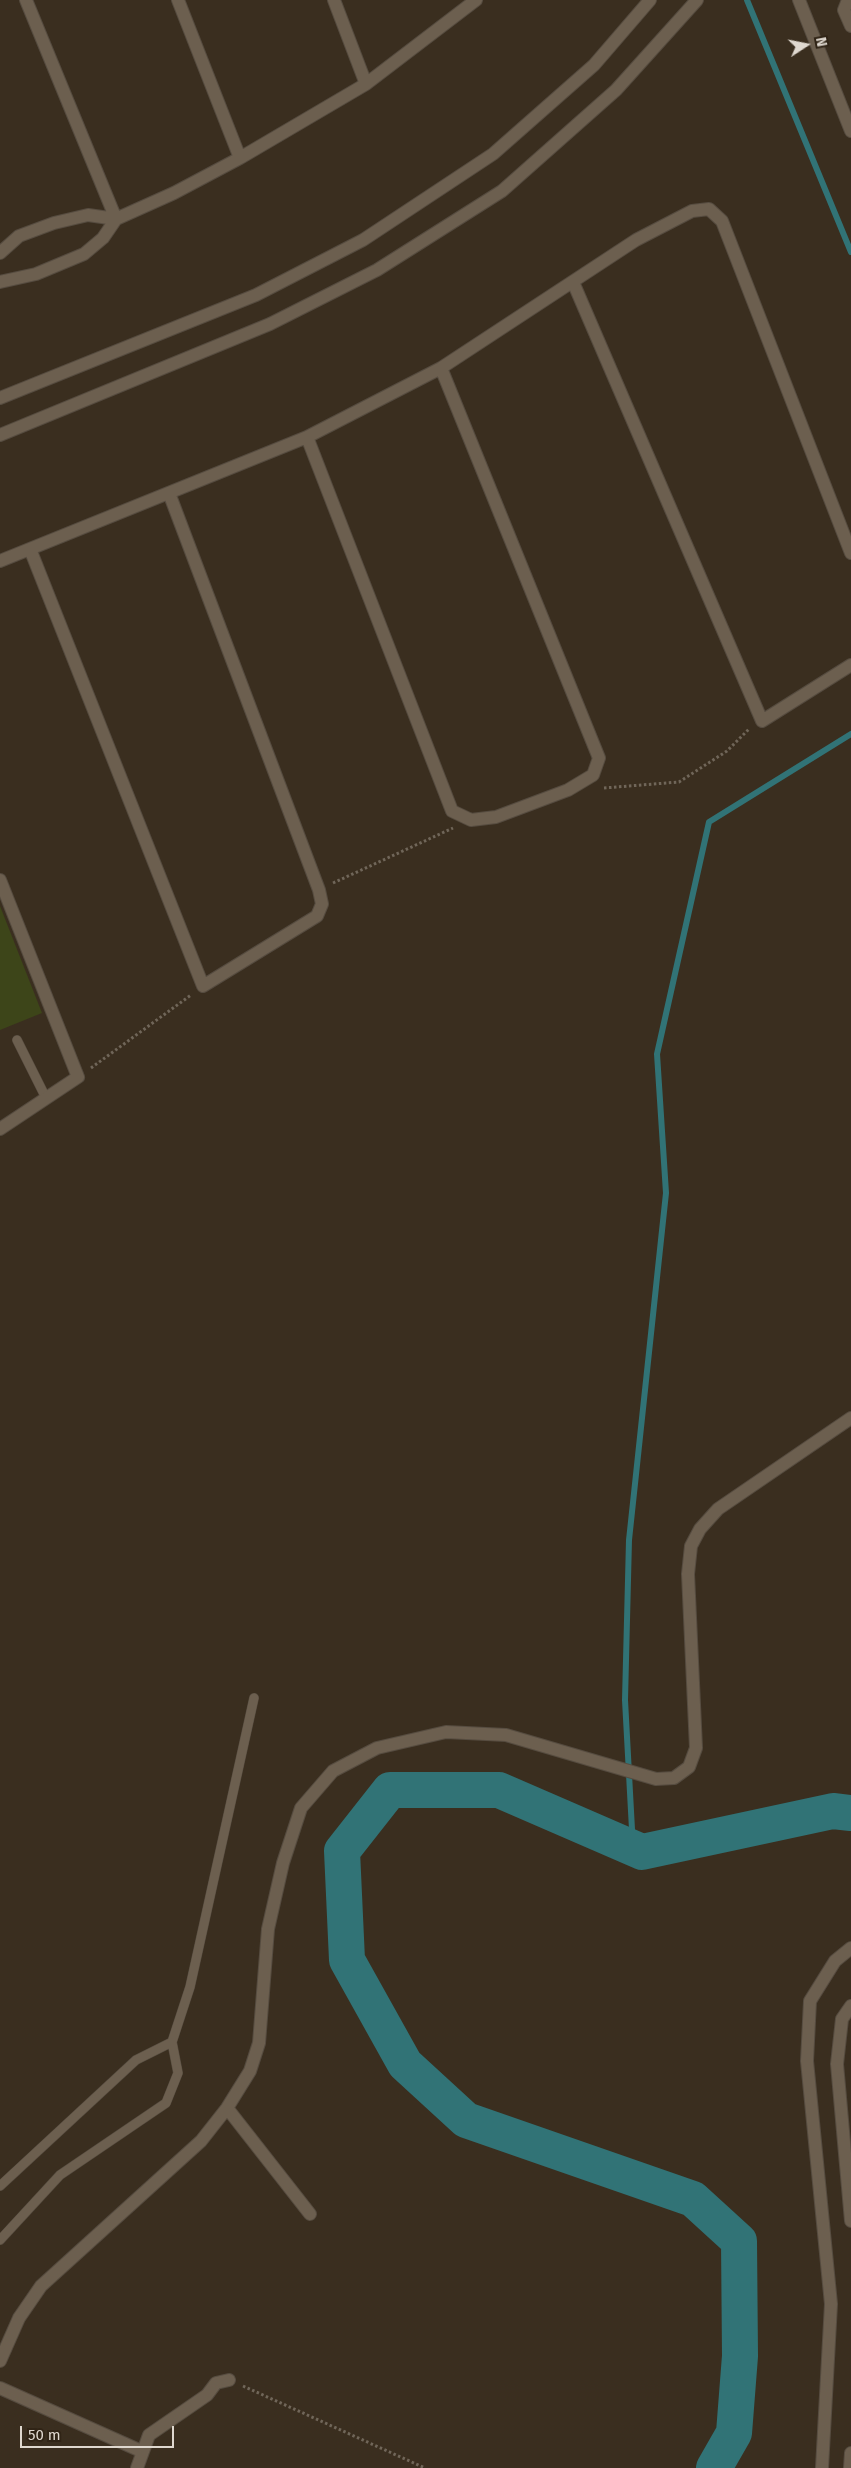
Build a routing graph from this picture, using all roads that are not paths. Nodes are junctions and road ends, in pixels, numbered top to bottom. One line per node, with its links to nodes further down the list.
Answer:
1 (26, 0): 13 (street)
2 (178, 0): 12 (street)
3 (334, 0): 10 (street)
4 (476, 0): 10 (street)
5 (650, 0): 18 (street)
6 (697, 0): 19 (street)
7 (799, 0): 11 (street)
8 (848, 0): 9 (street)
9 (851, 26)
10 (366, 84): 12 (street)
11 (851, 131)
12 (240, 158): 13 (street)
13 (116, 219): 14 (street); 15 (street)
14 (0, 253)
15 (0, 282)
16 (574, 282): 17 (street); 23 (street); 25 (street)
17 (441, 368): 20 (street); 20 (street)
18 (0, 398)
19 (0, 435)
20 (307, 437): 21 (street)
21 (169, 493): 22 (street); 22 (street)
22 (30, 549): 24 (street)
23 (851, 553)
24 (0, 561)
25 (851, 665)
26 (0, 880): 28 (street)
27 (17, 1040): 28 (lane)
28 (46, 1098): 29 (street)
29 (0, 1129)
30 (851, 1418): 35 (street)
31 (254, 1698): 34 (lane)
32 (851, 1948): 46 (street)
33 (851, 2006): 38 (street)
34 (172, 2042): 36 (lane); 39 (lane)
35 (227, 2108): 37 (street); 40 (street)
36 (0, 2186)
37 (310, 2214)
38 (851, 2221)
39 (0, 2240)
40 (0, 2361)
41 (229, 2380): 43 (street)
42 (0, 2388): 43 (street)
43 (141, 2451): 45 (street)
44 (851, 2453): 47 (street)
45 (137, 2468)
46 (822, 2468)
47 (850, 2468)

